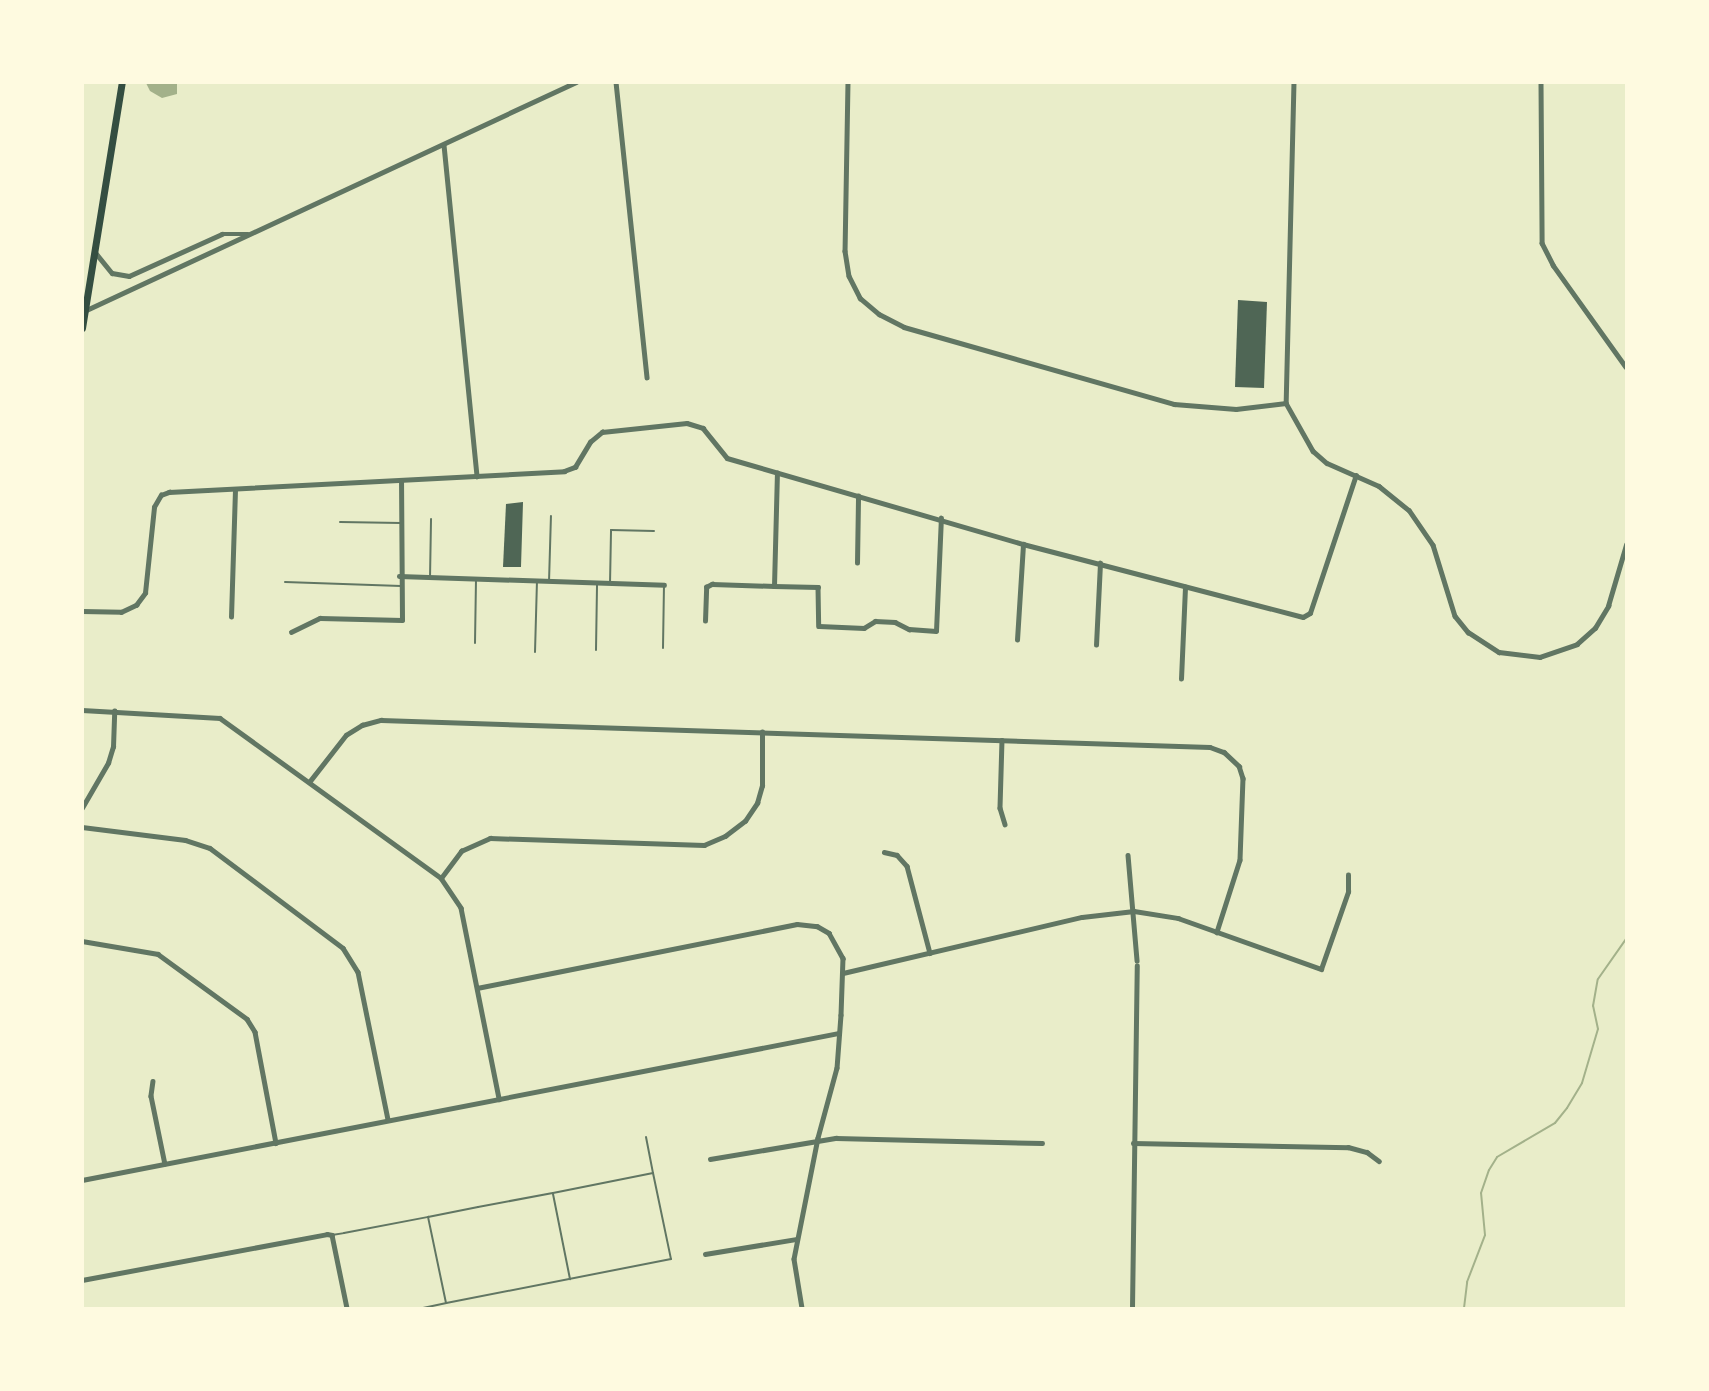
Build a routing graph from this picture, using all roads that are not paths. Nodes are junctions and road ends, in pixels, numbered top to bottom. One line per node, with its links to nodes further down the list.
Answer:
1 (122, 82): 9 (main road)
2 (576, 82): 7 (street)
3 (616, 82): 13 (street)
4 (848, 82): 14 (street)
5 (1294, 82): 14 (street)
6 (1541, 82): 12 (street)
7 (444, 145): 8 (street); 17 (street)
8 (248, 234): 9 (street); 10 (street)
9 (94, 252): 10 (main road)
10 (84, 311): 11 (main road)
11 (82, 328)
12 (1626, 367)
13 (647, 377)
14 (1286, 403): 16 (street)
15 (777, 473): 17 (street); 20 (street); 40 (street)
16 (1356, 475): 28 (street); 42 (street)
17 (477, 476): 18 (street)
18 (401, 481): 19 (street); 25 (street)
19 (234, 490): 43 (street); 44 (street)
20 (858, 496): 22 (street); 29 (street)
21 (551, 516): 36 (lane)
22 (941, 518): 27 (street); 40 (street)
23 (431, 519): 32 (lane)
24 (340, 522): 25 (lane)
25 (401, 523): 31 (street)
26 (654, 531): 38 (lane)
27 (1023, 544): 30 (street); 47 (street)
28 (1626, 545)
29 (857, 563)
30 (1100, 563): 42 (street); 49 (street)
31 (399, 576): 32 (street); 41 (street)
32 (430, 578): 33 (street)
33 (476, 579): 34 (street); 48 (lane)
34 (537, 581): 36 (street); 52 (lane)
35 (285, 582): 41 (lane)
36 (549, 582): 37 (street)
37 (597, 583): 38 (street); 51 (lane)
38 (610, 584): 39 (street)
39 (664, 585): 50 (lane)
40 (774, 585): 45 (street)
41 (402, 586): 46 (street)
42 (1185, 586): 53 (street)
43 (82, 611)
44 (231, 617)
45 (705, 621)
46 (291, 632)
47 (1017, 640)
48 (475, 643)
49 (1096, 645)
50 (663, 648)
51 (596, 650)
52 (535, 652)
53 (1181, 679)
54 (82, 710): 55 (street)
55 (114, 711): 58 (street); 59 (street)
56 (762, 732): 57 (street); 58 (street); 65 (street)
57 (1002, 740): 60 (street); 67 (street)
58 (310, 781): 65 (street)
59 (82, 808)
60 (1005, 824)
61 (82, 827): 75 (street)
62 (884, 852): 69 (street)
63 (1128, 855): 66 (street)
64 (1348, 876): 67 (street)
65 (441, 878): 71 (street)
66 (1134, 912): 67 (street); 69 (street); 80 (street)
67 (1218, 932)
68 (82, 941): 78 (street)
69 (930, 953): 70 (street)
70 (843, 972): 71 (street); 72 (street)
71 (477, 988): 74 (street)
72 (839, 1033): 74 (street); 77 (street)
73 (153, 1081): 83 (street)
74 (499, 1099): 75 (street)
75 (388, 1120): 78 (street)
76 (646, 1137): 84 (lane)
77 (818, 1138): 79 (street); 81 (street); 89 (street)
78 (276, 1143): 83 (street)
79 (1042, 1143)
80 (1133, 1143): 82 (street); 97 (street)
81 (710, 1159)
82 (1379, 1161)
83 (165, 1164): 85 (street)
84 (653, 1173): 86 (lane); 91 (lane)
85 (82, 1180)
86 (553, 1193): 87 (lane); 91 (lane)
87 (428, 1217): 88 (lane); 93 (lane)
88 (332, 1235): 92 (street); 94 (street)
89 (797, 1239): 90 (street); 96 (street)
90 (705, 1254)
91 (570, 1279): 93 (lane)
92 (82, 1280)
93 (446, 1304): 95 (lane)
94 (347, 1308)
95 (423, 1308)
96 (802, 1308)
97 (1132, 1308)

